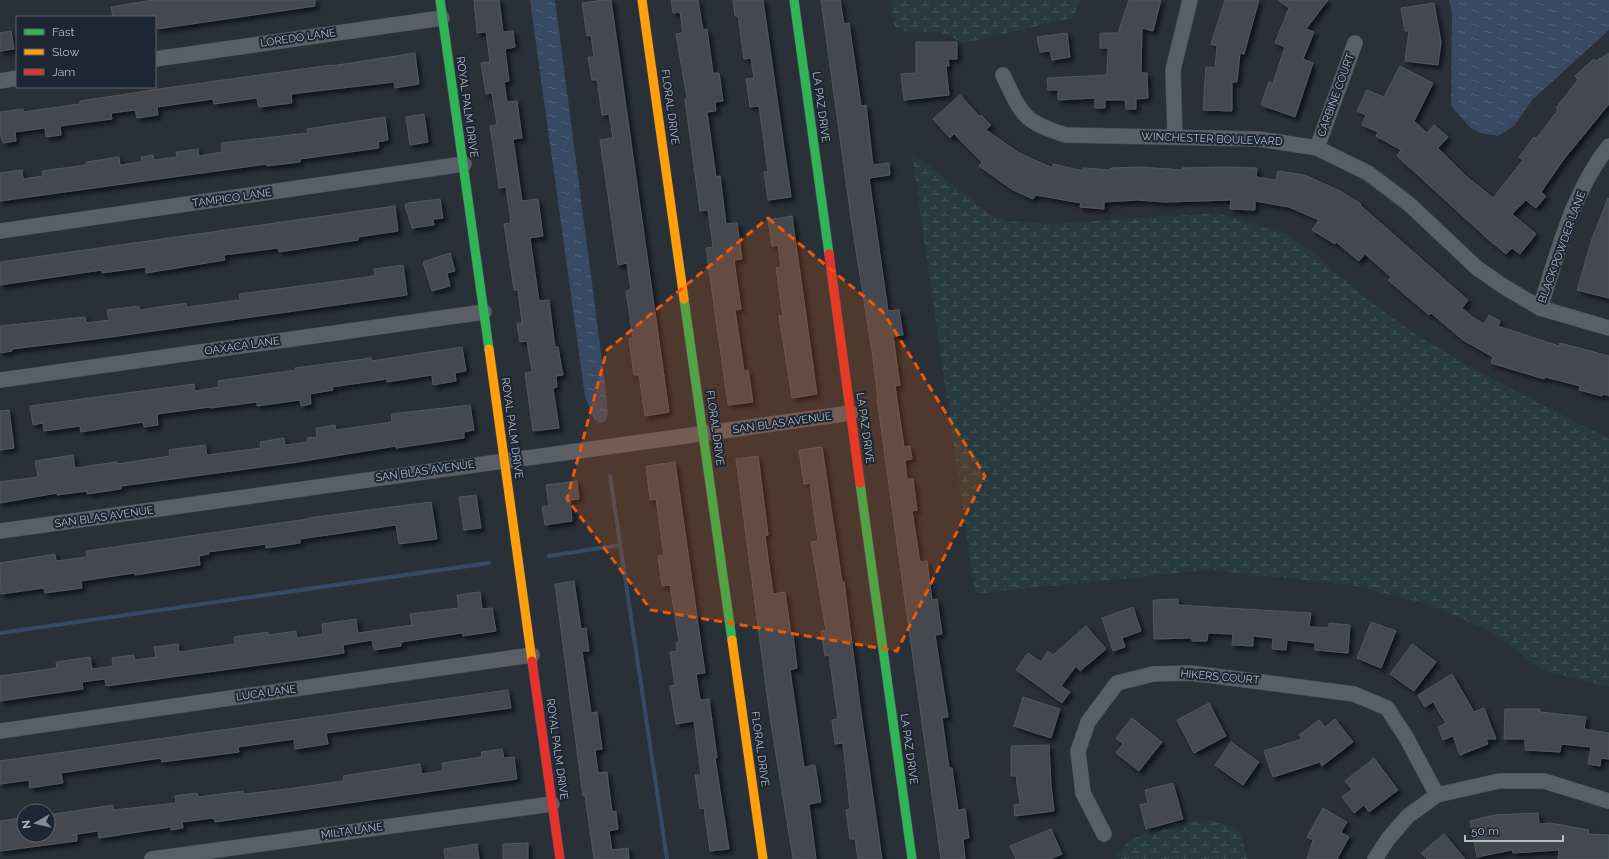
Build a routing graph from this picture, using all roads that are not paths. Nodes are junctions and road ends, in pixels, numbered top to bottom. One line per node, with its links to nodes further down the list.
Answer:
1 (440, 0): 5 (street, ROYAL PALM DRIVE)
2 (642, 0): 21 (street, FLORAL DRIVE)
3 (794, 0): 20 (street, LA PAZ DRIVE)
4 (1190, 0): 11 (street)
5 (442, 18): 7 (street, LOREDO LANE); 14 (street, ROYAL PALM DRIVE)
6 (1355, 43): 13 (street, CARBINE COURT)
7 (156, 59)
8 (1003, 75): 11 (street, WINCHESTER BOULEVARD)
9 (16, 78): 10 (street)
10 (0, 81)
11 (1175, 136): 13 (street, WINCHESTER BOULEVARD)
12 (1609, 146): 16 (street, BLACK POWDER LANE)
13 (1317, 148): 16 (street, WINCHESTER BOULEVARD)
14 (464, 164): 15 (street, TAMPICO LANE); 17 (street, ROYAL PALM DRIVE)
15 (0, 231)
16 (1540, 308): 18 (street, WINCHESTER BOULEVARD)
17 (484, 312): 19 (street, OAXACA LANE); 22 (street, ROYAL PALM DRIVE)
18 (1609, 328)
19 (0, 380)
20 (851, 413): 21 (street, SAN BLAS AVENUE); 33 (street, LA PAZ DRIVE)
21 (704, 434): 22 (street, SAN BLAS AVENUE); 32 (street, FLORAL DRIVE)
22 (505, 461): 23 (street, SAN BLAS AVENUE); 24 (street, ROYAL PALM DRIVE)
23 (0, 531)
24 (532, 655): 25 (street, LUCA LANE); 28 (street, ROYAL PALM DRIVE)
25 (0, 731)
26 (1437, 795): 27 (street); 29 (street, HIKERS COURT); 34 (street)
27 (1609, 801)
28 (552, 804): 30 (street, MILTA LANE); 31 (street, ROYAL PALM DRIVE)
29 (1104, 834)
30 (152, 859)
31 (560, 859)
32 (763, 859)
33 (912, 859)
34 (1375, 859)

